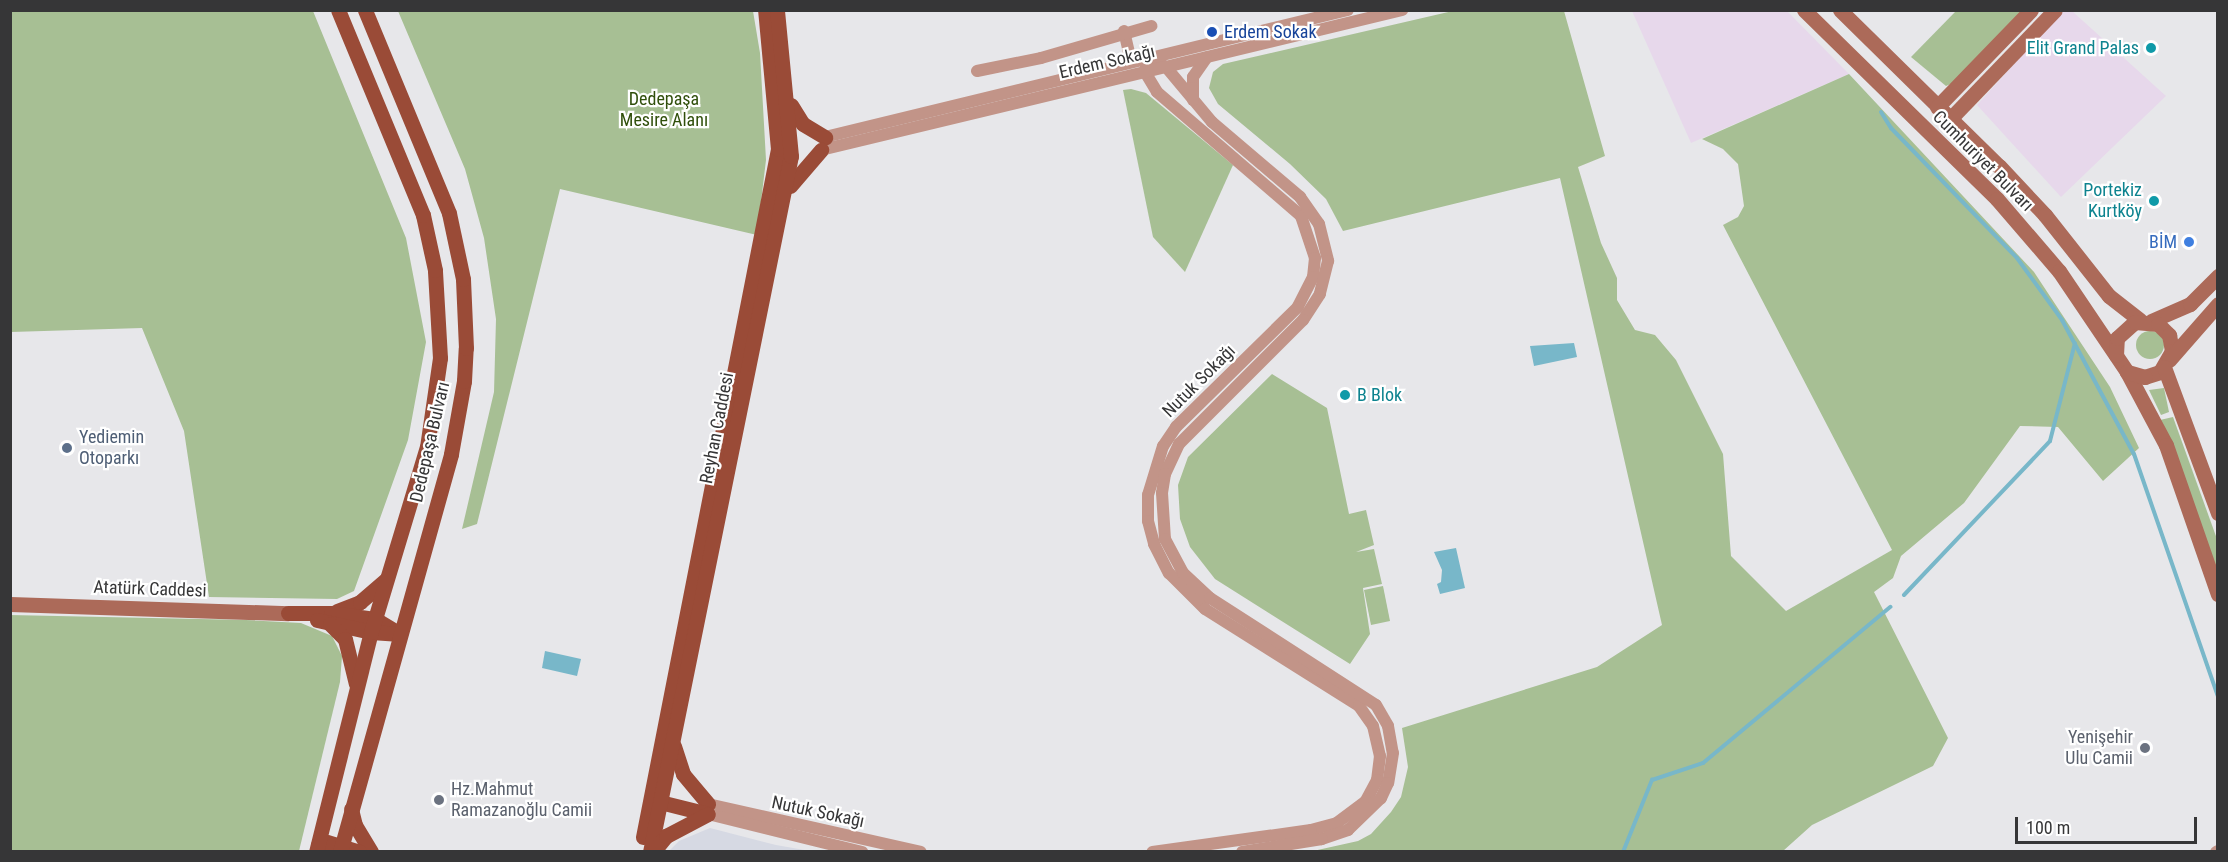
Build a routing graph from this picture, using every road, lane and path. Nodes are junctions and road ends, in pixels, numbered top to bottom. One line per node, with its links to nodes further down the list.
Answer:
1 (338, 10): 33 (main road, Dedepaşa Bulvarı)
2 (365, 10): 39 (main road, Dedepaşa Bulvarı)
3 (765, 10): 24 (main road, Reyhan Caddesi)
4 (777, 10): 19 (main road, Reyhan Caddesi)
5 (1348, 10): 13 (street, Erdem Sokağı)
6 (1402, 10): 14 (street, Erdem Sokağı)
7 (1804, 10): 22 (street, Cumhuriyet Bulvarı)
8 (1840, 10): 21 (street, Cumhuriyet Bulvarı)
9 (2031, 10): 21 (street)
10 (2055, 10): 21 (street)
11 (1151, 26): 12 (street)
12 (1124, 31): 15 (street); 17 (street)
13 (1148, 57): 15 (street, Erdem Sokağı); 16 (street, Nutuk Sokağı); 18 (street)
14 (1207, 57): 16 (street, Erdem Sokağı); 20 (street)
15 (1131, 61): 23 (street, Erdem Sokağı)
16 (1166, 67): 18 (street, Erdem Sokağı); 20 (street, Nutuk Sokağı)
17 (977, 71)
18 (1145, 72): 23 (street, Erdem Sokağı); 53 (street, Nutuk Sokağı)
19 (788, 100): 23 (main road); 24 (main road, Reyhan Caddesi)
20 (1193, 101): 54 (street, Nutuk Sokağı)
21 (1945, 114): 22 (street); 28 (street, Cumhuriyet Bulvarı)
22 (1929, 134): 29 (street, Cumhuriyet Bulvarı)
23 (823, 143): 24 (main road); 25 (main road)
24 (787, 150): 25 (main road, Reyhan Caddesi); 42 (main road)
25 (783, 202): 41 (main road, Reyhan Caddesi)
26 (2217, 276): 28 (street)
27 (2217, 304): 30 (street)
28 (2146, 321): 29 (street); 30 (street, Cumhuriyet Bulvarı)
29 (2116, 355): 31 (street, Cumhuriyet Bulvarı)
30 (2167, 363): 31 (street); 32 (street, Cumhuriyet Bulvarı)
31 (2127, 372): 34 (street, Cumhuriyet Bulvarı)
32 (2217, 513)
33 (386, 579): 37 (main road); 38 (main road, Dedepaşa Bulvarı)
34 (2217, 594)
35 (10, 604): 36 (street, Atatürk Caddesi)
36 (288, 613): 37 (main road)
37 (329, 617): 38 (main road); 40 (main road)
38 (373, 626): 39 (main road); 40 (main road, Dedepaşa Bulvarı)
39 (400, 634): 43 (main road, Dedepaşa Bulvarı)
40 (357, 692): 46 (main road, Dedepaşa Bulvarı)
41 (673, 744): 42 (main road, Reyhan Caddesi); 44 (main road)
42 (658, 796): 44 (main road); 49 (main road); 50 (main road, Reyhan Caddesi)
43 (351, 806): 45 (main road, Dedepaşa Bulvarı); 48 (main road)
44 (708, 809): 50 (main road); 51 (street, Nutuk Sokağı); 52 (street, Nutuk Sokağı)
45 (341, 848): 46 (main road); 47 (main road)
46 (319, 849)
47 (359, 852)
48 (371, 852)
49 (640, 852)
50 (652, 852)
51 (862, 852)
52 (921, 852)
53 (1153, 852)
54 (1242, 852)

